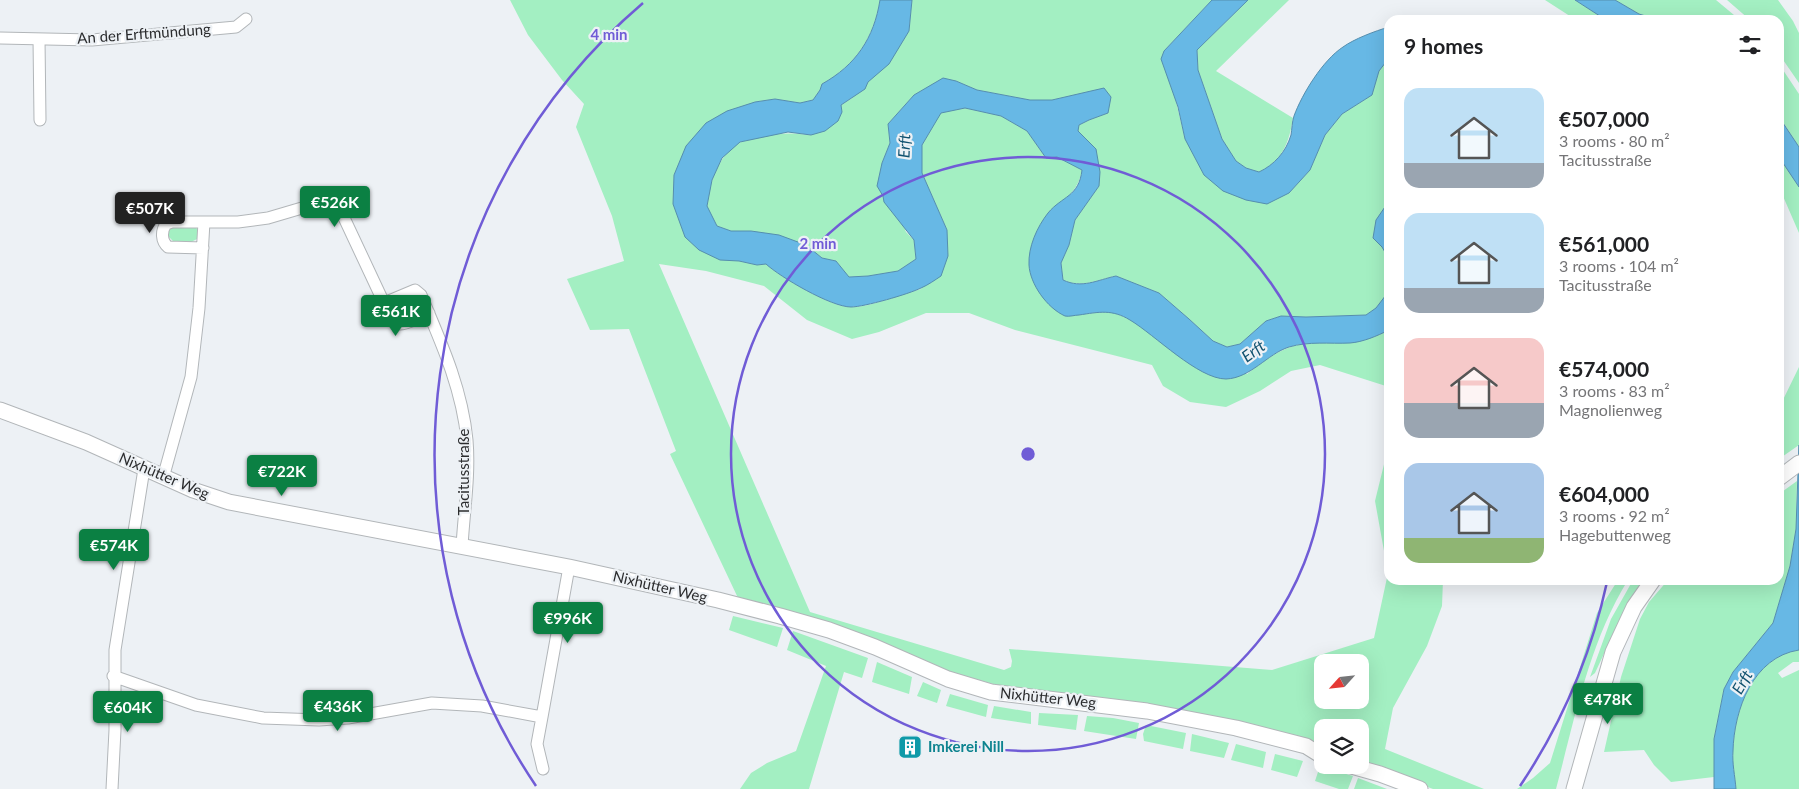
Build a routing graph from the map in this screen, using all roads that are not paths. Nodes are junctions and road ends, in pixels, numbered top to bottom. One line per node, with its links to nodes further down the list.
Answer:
1 (246, 20): 3 (street, An der Erftmündung)
2 (0, 38): 3 (street, An der Erftmündung)
3 (40, 39): 4 (street)
4 (40, 120)
5 (204, 222): 6 (street); 6 (street); 7 (street)
6 (202, 248): 11 (street)
7 (384, 303): 8 (street); 8 (street, Tacitusstraße)
8 (429, 313): 12 (street, Tacitusstraße)
9 (0, 410): 10 (main road, Nixhütter Weg)
10 (144, 469): 11 (main road, Nixhütter Weg); 15 (street)
11 (163, 478): 12 (main road, Nixhütter Weg)
12 (462, 546): 13 (main road, Nixhütter Weg)
13 (568, 567): 16 (street); 17 (main road, Nixhütter Weg)
14 (1649, 585): 22 (main road)
15 (114, 676): 16 (street); 20 (street)
16 (542, 717): 18 (street)
17 (1314, 751)
18 (543, 769)
19 (1369, 771): 21 (main road)
20 (112, 789)
21 (1420, 789)
22 (1574, 789)

